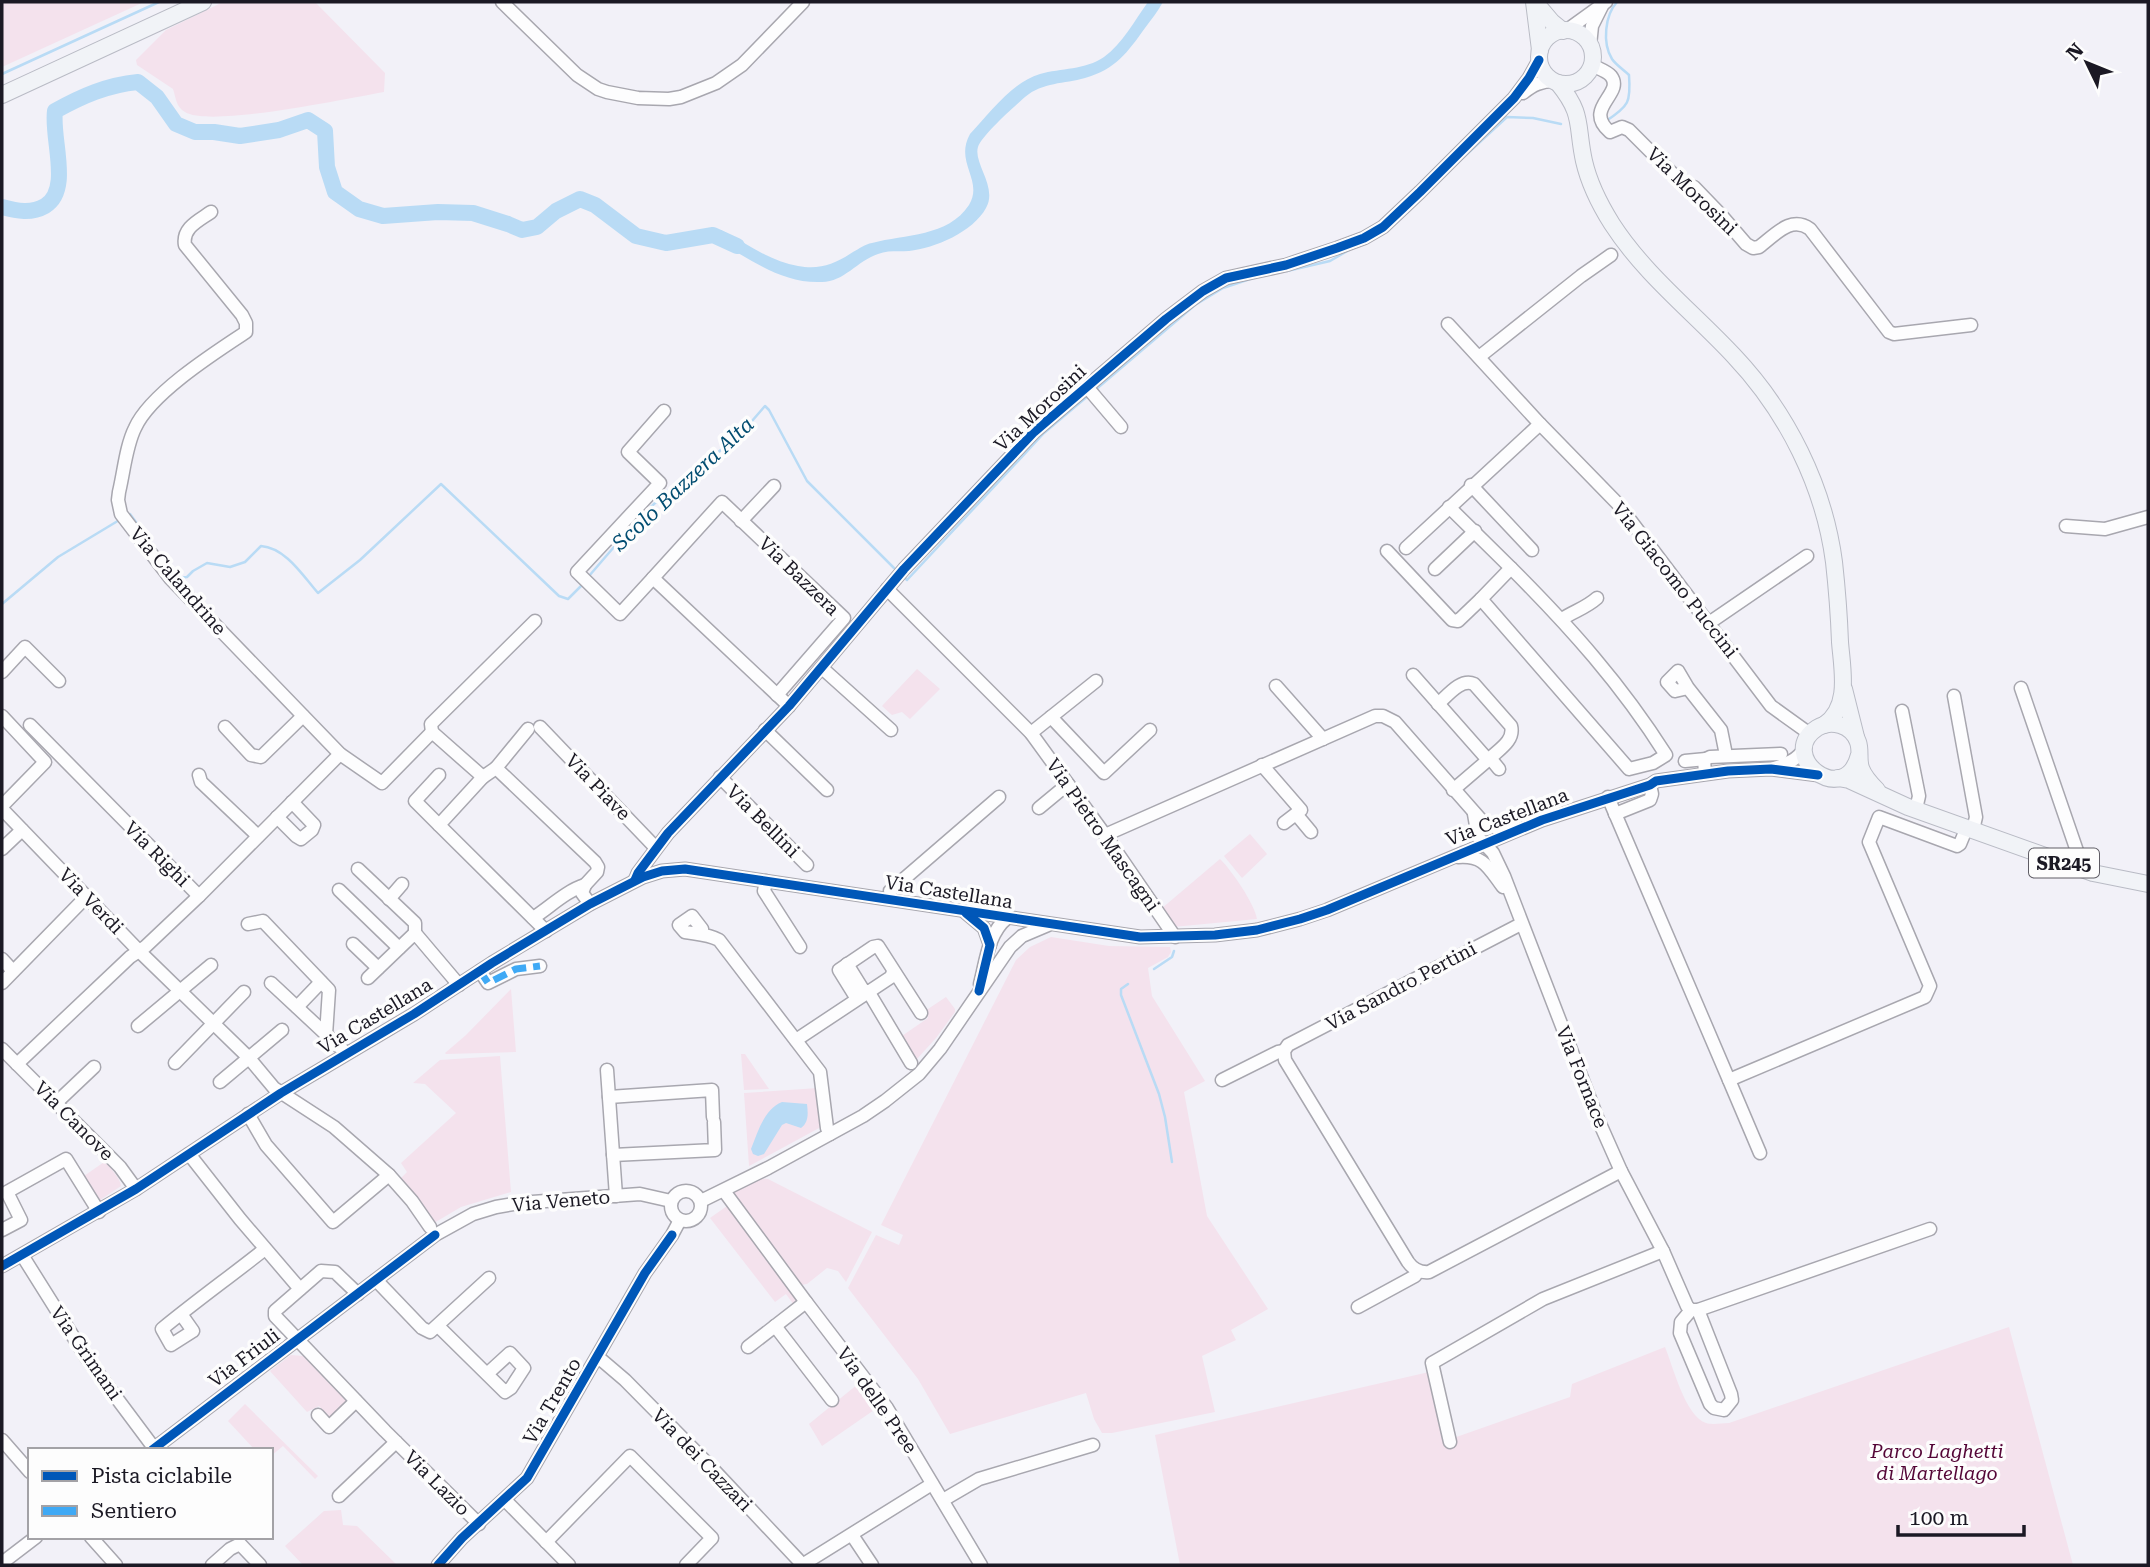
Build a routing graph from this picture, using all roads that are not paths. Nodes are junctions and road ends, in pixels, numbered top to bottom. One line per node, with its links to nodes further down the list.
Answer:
1 (203, 2): 11 (main road)
2 (502, 2): 3 (street)
3 (803, 2)
4 (1534, 2): 6 (main road); 8 (main road)
5 (1604, 4): 6 (street); 7 (street)
6 (1565, 30): 7 (main road); 8 (main road)
7 (1590, 45): 9 (main road)
8 (1539, 55): 10 (main road); 12 (street, Via Morosini)
9 (1590, 69): 10 (main road); 13 (main road); 17 (street, Via Morosini)
10 (1556, 82): 12 (street, Via Morosini); 13 (main road)
11 (2, 95)
12 (1514, 98): 19 (street, Via Morosini)
13 (1578, 117): 49 (main road)
14 (211, 212): 58 (street, Via Calandrine)
15 (1611, 256): 18 (street)
16 (1448, 324): 18 (street, Via Giacomo Puccini)
17 (1971, 324)
18 (1479, 357): 21 (street, Via Giacomo Puccini)
19 (1087, 387): 22 (street); 37 (street, Via Morosini)
20 (664, 411): 36 (street, Via Bazzera)
21 (1540, 424): 23 (street); 42 (street, Via Giacomo Puccini)
22 (1121, 427)
23 (1471, 485): 25 (street); 31 (street)
24 (774, 486): 27 (street, Via Bazzera)
25 (1449, 506): 29 (street); 30 (street)
26 (2148, 517): 28 (street)
27 (741, 521): 36 (street, Via Bazzera); 52 (street, Via Bazzera)
28 (2066, 526)
29 (1475, 531): 34 (street); 35 (street)
30 (1406, 548)
31 (1532, 550)
32 (1387, 551): 39 (street)
33 (1807, 556): 42 (street)
34 (1511, 568): 39 (street); 40 (street)
35 (1435, 569)
36 (653, 578): 52 (street)
37 (887, 589): 43 (street, Via Morosini); 67 (street, Via Pietro Mascagni)
38 (1597, 598): 40 (street)
39 (1480, 599): 80 (street)
40 (1562, 619): 80 (street)
41 (535, 621): 66 (street, Via Calandrine)
42 (1709, 623): 70 (street, Via Giacomo Puccini)
43 (822, 668): 55 (street, Via Morosini); 64 (street)
44 (2, 672): 46 (street)
45 (1413, 676): 54 (street)
46 (59, 681)
47 (1096, 681): 59 (street)
48 (1276, 686): 69 (street)
49 (1843, 687): 61 (main road); 68 (main road)
50 (1688, 688): 74 (street)
51 (2021, 688): 121 (street)
52 (777, 695): 55 (street)
53 (1954, 696): 109 (street)
54 (1438, 704): 76 (street); 76 (street)
55 (789, 706): 63 (street, Via Morosini)
56 (1902, 712): 102 (street)
57 (2, 716): 79 (street)
58 (303, 716): 62 (street); 72 (street, Via Calandrine)
59 (1051, 717): 65 (street, Via Pietro Mascagni); 67 (street)
60 (30, 725): 71 (street, Via Righi)
61 (1825, 725): 68 (main road); 70 (main road)
62 (225, 727)
63 (765, 730): 90 (street, Via Morosini); 94 (street)
64 (891, 730)
65 (1150, 730)
66 (432, 732): 72 (street, Via Calandrine); 89 (street)
67 (1031, 733): 93 (street, Via Pietro Mascagni)
68 (1856, 737): 75 (main road)
69 (1323, 739): 81 (street); 95 (street)
70 (1808, 741): 84 (street, Via Castellana); 88 (main road)
71 (56, 751): 79 (street, Via Verdi); 131 (street, Via Righi)
72 (340, 754): 99 (street)
73 (1781, 754): 74 (street)
74 (1726, 755): 77 (street)
75 (1859, 755): 91 (main road); 96 (main road)
76 (1489, 759): 83 (street); 95 (street)
77 (1706, 759): 78 (street); 85 (street)
78 (1685, 761)
79 (44, 762): 100 (street, Via Verdi)
80 (1653, 763): 92 (street)
81 (1262, 765): 103 (street); 113 (street)
82 (496, 768): 89 (street); 116 (street, Via Piave); 127 (street)
83 (1499, 768)
84 (1772, 769): 85 (street, Via Castellana); 88 (street, Via Castellana)
85 (1705, 772): 92 (street, Via Castellana)
86 (198, 775): 114 (street)
87 (439, 775): 108 (street)
88 (1818, 775): 91 (main road)
89 (482, 777): 108 (street)
90 (720, 777): 116 (street, Via Morosini); 120 (street, Via Bellini)
91 (1838, 778): 96 (main road, SR245)
92 (1653, 783): 98 (street, Via Castellana); 104 (street)
93 (1068, 784): 101 (street); 113 (street, Via Pietro Mascagni)
94 (827, 790)
95 (1453, 790): 106 (street)
96 (1879, 792): 102 (main road, SR245)
97 (999, 797): 129 (street)
98 (1608, 797): 104 (street); 111 (street, Via Castellana)
99 (292, 802): 105 (street); 105 (street)
100 (2, 808): 110 (street, Via Verdi)
101 (1039, 808)
102 (1916, 809): 109 (main road, SR245)
103 (1296, 814): 107 (street); 112 (street)
104 (1615, 814): 182 (street)
105 (277, 817): 114 (street)
106 (1477, 822): 111 (street); 115 (street); 119 (street)
107 (1284, 823)
108 (439, 825): 135 (street)
109 (1970, 829): 121 (main road, SR245); 182 (street)
110 (22, 830): 117 (street); 130 (street, Via Verdi)
111 (1517, 830): 115 (street, Via Castellana); 118 (street)
112 (1311, 831)
113 (1105, 835): 143 (street, Via Pietro Mascagni)
114 (258, 836): 131 (street)
115 (1484, 844): 118 (street); 119 (street, Via Castellana)
116 (656, 848): 123 (street, Via Morosini)
117 (2, 849)
118 (1489, 859): 119 (street); 137 (street, Via Fornace)
119 (1446, 860): 143 (street, Via Castellana)
120 (807, 864)
121 (2076, 867): 126 (main road, SR245)
122 (358, 869): 132 (street)
123 (635, 880): 124 (street, Via Castellana); 133 (street, Via Castellana)
124 (766, 881): 134 (street, Via Castellana); 146 (street)
125 (402, 884): 132 (street)
126 (2148, 884)
127 (585, 885): 133 (street); 135 (street)
128 (339, 890): 148 (street)
129 (890, 891)
130 (87, 896): 149 (street, Via Verdi); 154 (street)
131 (199, 896): 149 (street, Via Righi)
132 (389, 899): 141 (street)
133 (590, 904): 140 (street, Via Castellana)
134 (963, 911): 136 (street, Via Castellana); 145 (street)
135 (533, 918): 140 (street)
136 (1007, 918): 139 (street, Via Castellana); 145 (street); 147 (street)
137 (1521, 923): 173 (street, Via Sandro Pertini); 192 (street, Via Fornace)
138 (248, 924): 158 (street)
139 (1050, 924): 143 (street, Via Castellana); 147 (street)
140 (545, 931): 155 (street, Via Castellana)
141 (415, 933): 148 (street); 161 (street)
142 (706, 935): 172 (street)
143 (1175, 937)
144 (353, 944): 153 (street)
145 (990, 945): 163 (street)
146 (800, 947)
147 (1010, 947): 163 (street)
148 (400, 948): 153 (street)
149 (139, 951): 162 (street, Via Verdi); 175 (street, Via Righi)
150 (2, 959): 154 (street)
151 (211, 965): 162 (street)
152 (540, 966): 155 (street)
153 (378, 968): 157 (street)
154 (13, 971): 159 (street)
155 (480, 971): 161 (street, Via Castellana)
156 (893, 972): 165 (street); 165 (street); 167 (street)
157 (368, 978)
158 (321, 982): 166 (street); 171 (street, Via Castellana)
159 (2, 983)
160 (271, 983): 166 (street, Via Castellana)
161 (459, 985): 174 (street, Via Castellana)
162 (180, 991): 168 (street, Via Verdi); 169 (street)
163 (979, 991): 188 (street)
164 (244, 992): 168 (street)
165 (863, 994): 172 (street); 178 (street)
166 (297, 1007): 171 (street, Via Castellana)
167 (921, 1013)
168 (213, 1024): 176 (street, Via Verdi); 177 (street)
169 (138, 1027)
170 (282, 1030): 176 (street)
171 (326, 1035): 174 (street, Via Castellana)
172 (796, 1040): 188 (street)
173 (1284, 1051): 181 (street, Via Sandro Pertini); 208 (street)
174 (345, 1053): 184 (street, Via Castellana)
175 (8, 1058): 186 (street, Via Canove)
176 (249, 1058): 183 (street); 184 (street, Via Verdi)
177 (175, 1063)
178 (911, 1063)
179 (94, 1067): 186 (street)
180 (607, 1070): 185 (street)
181 (1222, 1080)
182 (1729, 1080): 189 (street)
183 (220, 1082)
184 (281, 1093): 187 (street, Via Castellana); 193 (street)
185 (609, 1097): 191 (street); 191 (street)
186 (56, 1103): 194 (street, Via Canove)
187 (248, 1114): 190 (street, Via Castellana); 193 (street)
188 (830, 1134): 195 (street)
189 (1760, 1153)
190 (189, 1154): 194 (street, Via Castellana); 204 (street)
191 (613, 1155): 196 (street)
192 (1621, 1171): 205 (street, Via Fornace); 208 (street)
193 (389, 1175): 201 (street)
194 (136, 1189): 199 (street, Via Castellana)
195 (724, 1191): 198 (street); 213 (street, Via delle Pree)
196 (616, 1196): 197 (street, Via Veneto); 210 (street, Via Veneto)
197 (671, 1201): 198 (street); 200 (street)
198 (701, 1201): 200 (street)
199 (99, 1212): 203 (street); 206 (street, Via Castellana)
200 (680, 1220): 221 (street, Via Trento)
201 (430, 1227)
202 (1930, 1229): 215 (street)
203 (2, 1230)
204 (265, 1249): 211 (street); 216 (street)
205 (1663, 1251): 215 (street, Via Fornace); 228 (street)
206 (22, 1255): 207 (street, Via Castellana); 230 (street, Via Grimani)
207 (2, 1266)
208 (1418, 1271): 214 (street)
209 (489, 1278): 217 (street)
210 (376, 1280): 212 (street); 217 (street)
211 (300, 1289): 212 (street); 219 (street)
212 (358, 1294): 219 (street, Via Friuli)
213 (806, 1302): 218 (street); 233 (street, Via delle Pree)
214 (1358, 1307)
215 (1695, 1310): 215 (street, Via Fornace)
216 (181, 1314)
217 (438, 1326): 222 (street)
218 (775, 1326): 220 (street); 223 (street)
219 (297, 1340): 224 (street, Via Lazio); 231 (street, Via Friuli)
220 (748, 1347)
221 (598, 1357): 235 (street, Via Trento); 249 (street, Via dei Cazzari)
222 (487, 1374): 222 (street)
223 (832, 1400)
224 (356, 1401): 225 (street); 227 (street, Via Lazio)
225 (318, 1415)
226 (2, 1440): 232 (street)
227 (396, 1442): 234 (street, Via Lazio); 237 (street, Via Lazio)
228 (1450, 1442)
229 (1094, 1445): 236 (street)
230 (152, 1448)
231 (154, 1448)
232 (28, 1470)
233 (932, 1483): 236 (street, Via delle Pree); 238 (street)
234 (339, 1496)
235 (505, 1500): 237 (street, Via Trento); 241 (street)
236 (943, 1500): 251 (street, Via delle Pree)
237 (479, 1524): 246 (street, Via Trento)
238 (852, 1535): 249 (street); 250 (street)
239 (33, 1539): 242 (street)
240 (93, 1539): 243 (street)
241 (546, 1542): 247 (street); 248 (street)
242 (2, 1563)
243 (116, 1565)
244 (212, 1565): 245 (street)
245 (260, 1565)
246 (438, 1565)
247 (569, 1565)
248 (686, 1565)
249 (803, 1565)
250 (872, 1565)
251 (981, 1565)

